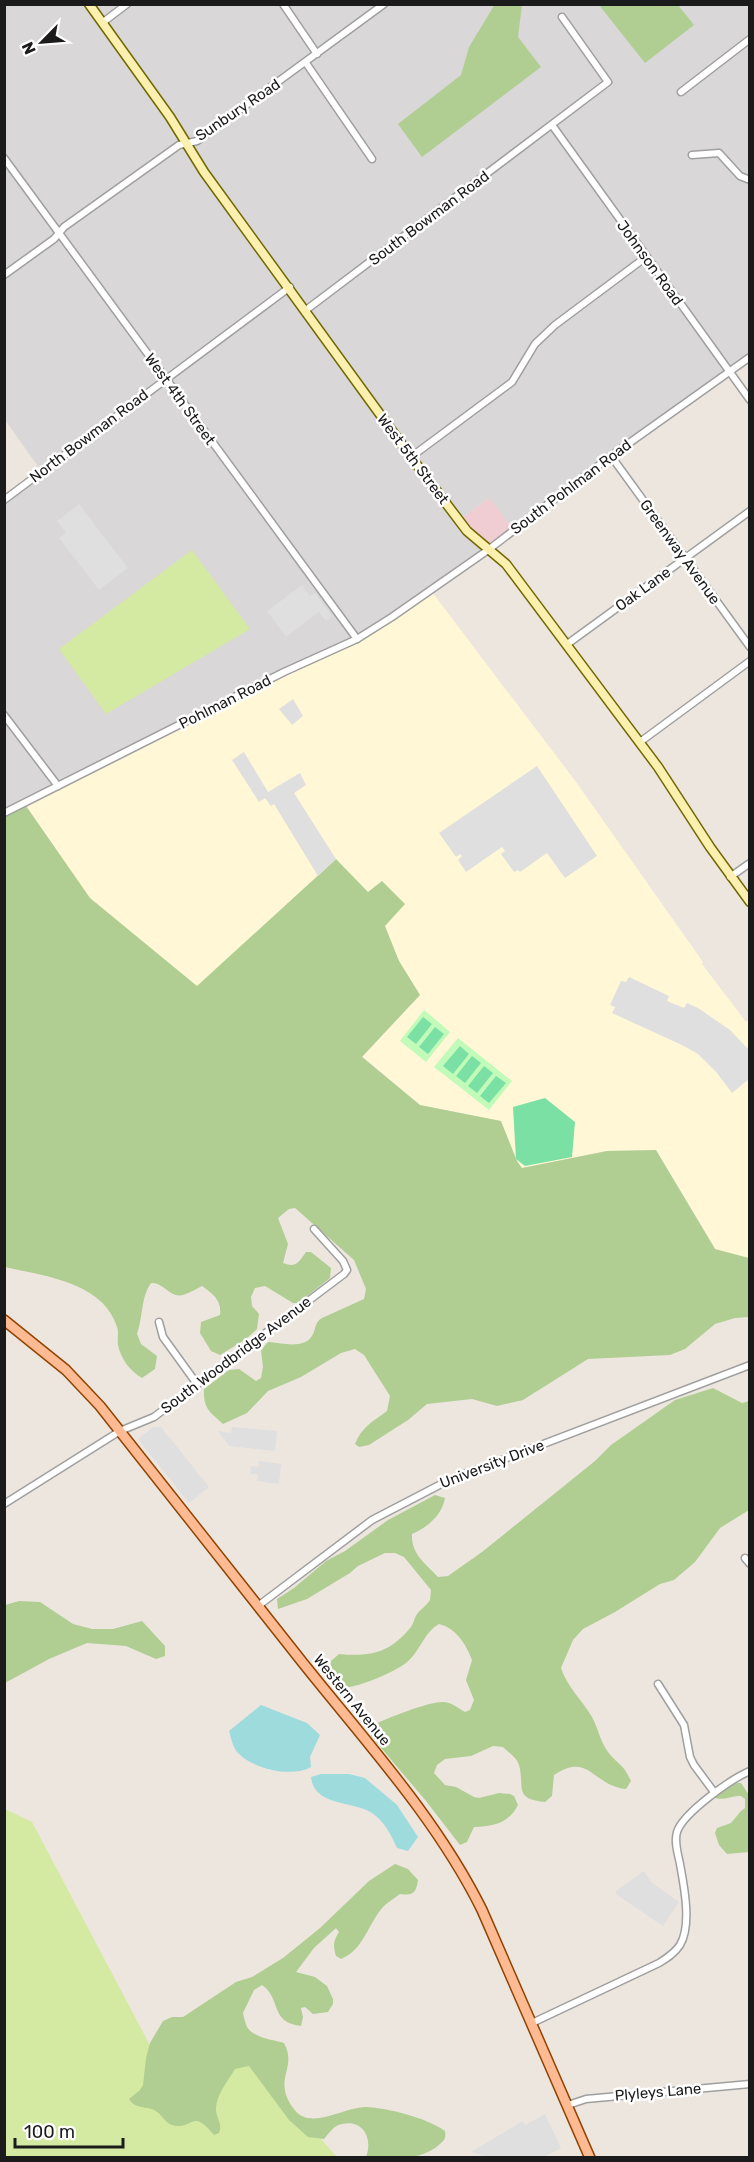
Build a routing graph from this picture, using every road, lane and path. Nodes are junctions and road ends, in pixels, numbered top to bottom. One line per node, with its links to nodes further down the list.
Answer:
1 (89, 4): 6 (street, West 5th Street)
2 (127, 4): 6 (street)
3 (283, 4): 8 (street)
4 (384, 4): 8 (street, Sunbury Road)
5 (562, 17): 11 (street, South Bowman Road)
6 (102, 23): 12 (street, West 5th Street)
7 (750, 39): 10 (street)
8 (317, 54): 9 (street, Sunbury Road)
9 (306, 63): 12 (street, Sunbury Road); 15 (street)
10 (681, 92)
11 (552, 125): 18 (street, Johnson Road); 21 (street, South Bowman Road)
12 (186, 144): 17 (street, Sunbury Road); 20 (street, West 5th Street)
13 (692, 155): 16 (street)
14 (4, 158): 17 (street, West 4th Street)
15 (372, 159)
16 (750, 180)
17 (59, 233): 19 (street, Sunbury Road); 24 (street, West 4th Street)
18 (646, 257): 23 (street, Johnson Road); 27 (street)
19 (4, 275)
20 (290, 287): 21 (street, West 5th Street); 24 (street, North Bowman Road)
21 (306, 310): 27 (street, West 5th Street)
22 (750, 357): 23 (street, South Pohlman Road)
23 (729, 372): 25 (street, Johnson Road); 26 (street, South Pohlman Road)
24 (166, 378): 28 (street, North Bowman Road); 33 (street, West 4th Street)
25 (750, 400)
26 (611, 456): 30 (street, South Pohlman Road); 31 (street, Greenway Avenue)
27 (411, 457): 30 (street, West 5th Street)
28 (4, 500)
29 (750, 511): 31 (street, Oak Lane)
30 (488, 550): 32 (street, South Pohlman Road); 34 (street, West 5th Street)
31 (684, 559): 34 (street, Oak Lane); 35 (street, Greenway Avenue)
32 (392, 617): 33 (street, Pohlman Road)
33 (357, 639): 39 (street, Pohlman Road)
34 (566, 645): 38 (street, West 5th Street)
35 (750, 647)
36 (750, 660): 38 (street)
37 (4, 715): 39 (street)
38 (639, 742): 42 (street, West 5th Street)
39 (58, 786): 40 (street, Pohlman Road)
40 (4, 813)
41 (750, 863): 42 (street)
42 (730, 877): 43 (street, West 5th Street)
43 (750, 902)
44 (314, 1229): 48 (street, South Woodbridge Avenue)
45 (4, 1320): 49 (main road, Western Avenue)
46 (159, 1322): 48 (street)
47 (750, 1365): 53 (street, University Drive)
48 (197, 1384): 49 (street, South Woodbridge Avenue)
49 (120, 1431): 50 (street, South Woodbridge Avenue); 53 (main road, Western Avenue)
50 (4, 1504)
51 (745, 1558): 52 (street)
52 (750, 1564)
53 (258, 1605): 57 (main road, Western Avenue)
54 (658, 1684): 56 (street)
55 (750, 1771): 56 (street)
56 (714, 1792): 57 (street)
57 (532, 2023): 59 (main road, Western Avenue)
58 (750, 2084): 59 (street, Plyleys Lane)
59 (568, 2105): 60 (main road, Western Avenue)
60 (590, 2157)

